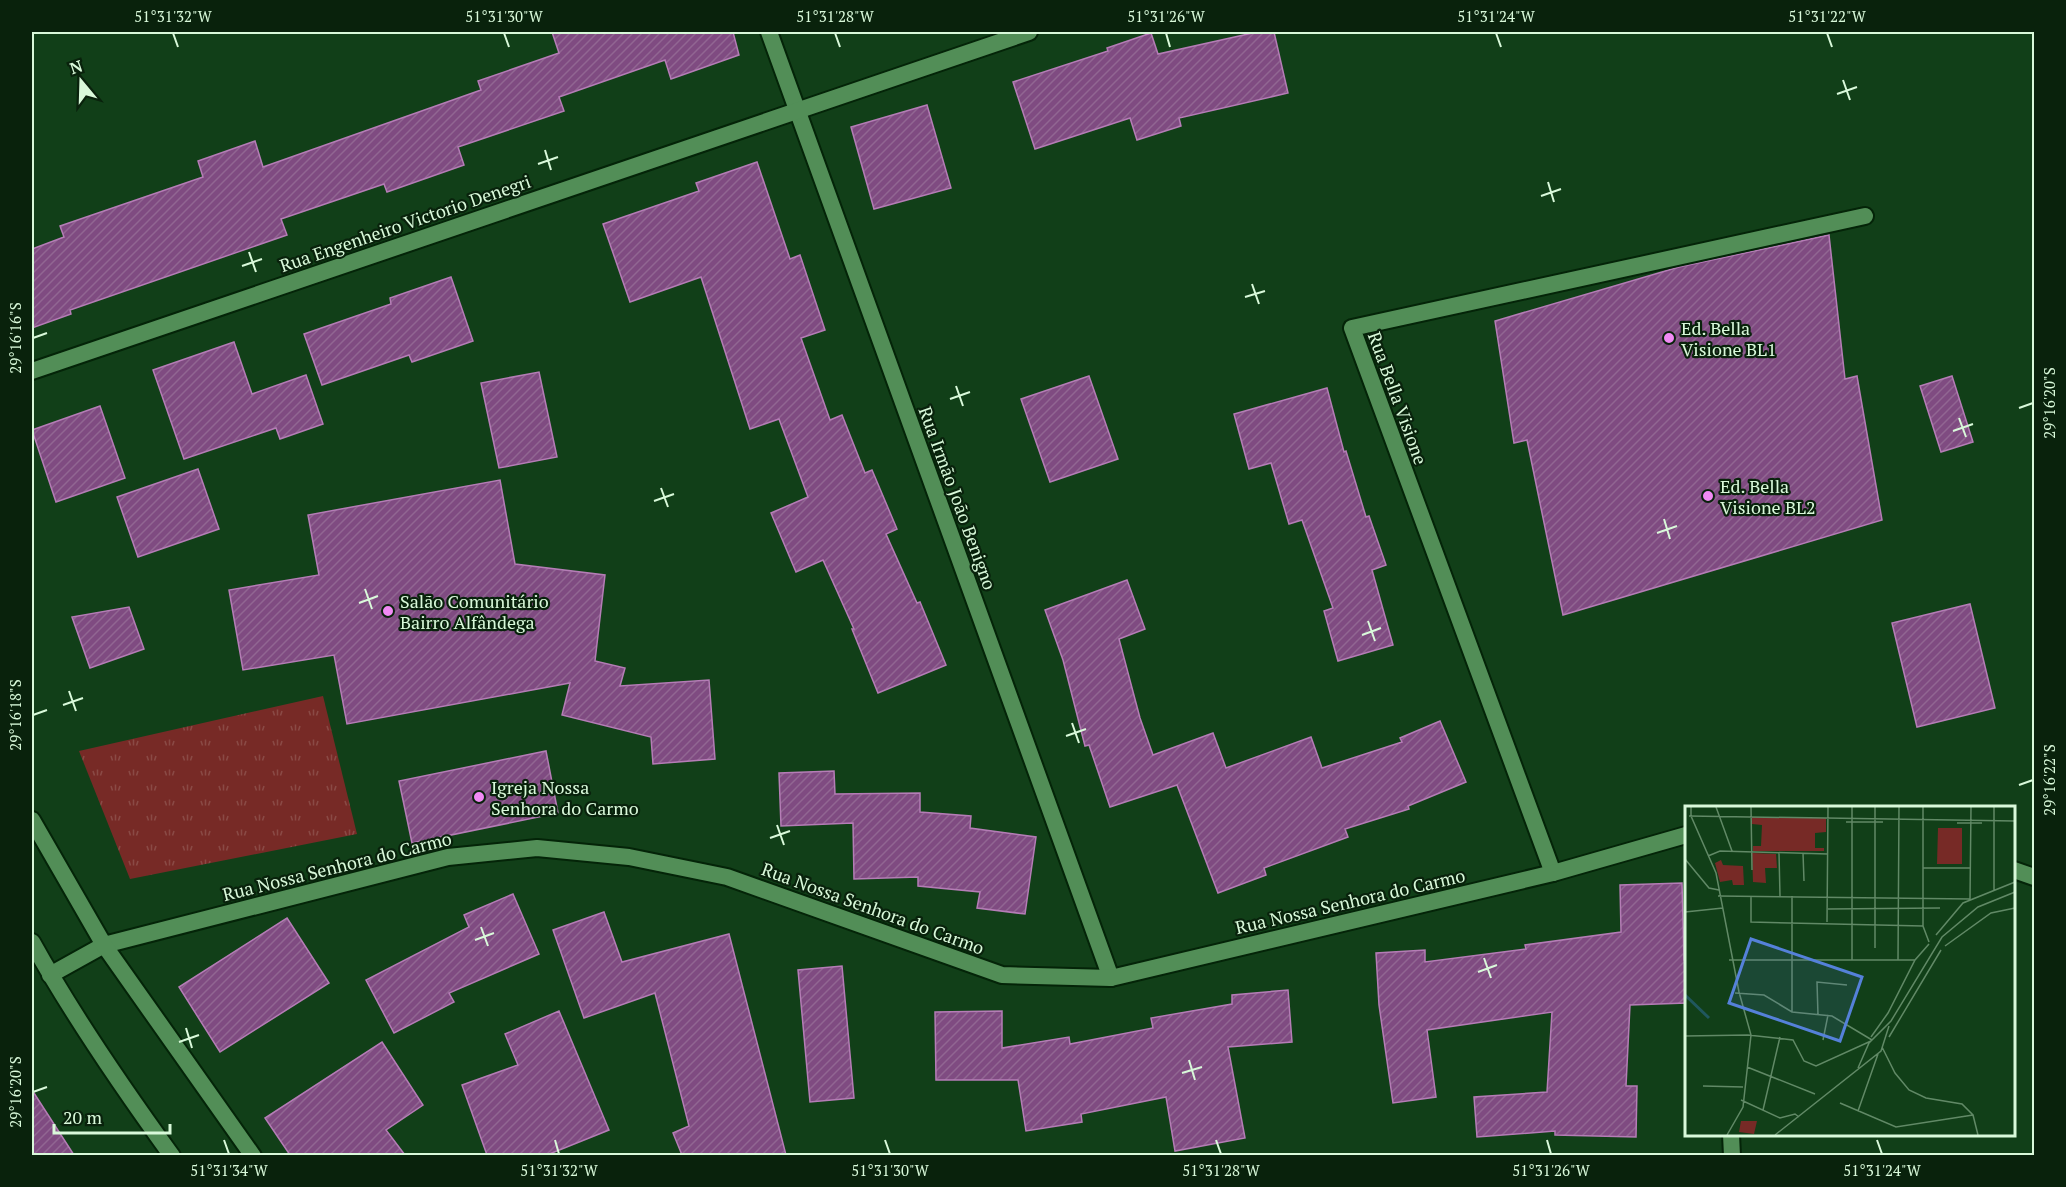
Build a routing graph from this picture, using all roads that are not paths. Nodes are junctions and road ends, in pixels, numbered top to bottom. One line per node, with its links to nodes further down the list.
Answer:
1 (769, 32): 3 (street, Rua Irmão João Benigno)
2 (1029, 32): 3 (street, Rua Engenheiro Victorio Denegri)
3 (798, 111): 5 (street, Rua Engenheiro Victorio Denegri); 14 (street, Rua Irmão João Benigno)
4 (1865, 216): 9 (street, Rua Bella Visione)
5 (32, 370)
6 (32, 820): 12 (street)
7 (1685, 835): 9 (street, Rua Nossa Senhora do Carmo)
8 (2015, 871): 10 (street)
9 (1554, 873): 14 (street, Rua Nossa Senhora do Carmo)
10 (2034, 877)
11 (32, 942): 13 (street)
12 (104, 945): 13 (street, Rua Nossa Senhora do Carmo); 14 (street, Rua Nossa Senhora do Carmo); 17 (street)
13 (50, 975): 16 (street)
14 (1111, 978)
15 (1731, 1136): 18 (street)
16 (172, 1155)
17 (253, 1155)
18 (1732, 1155)

